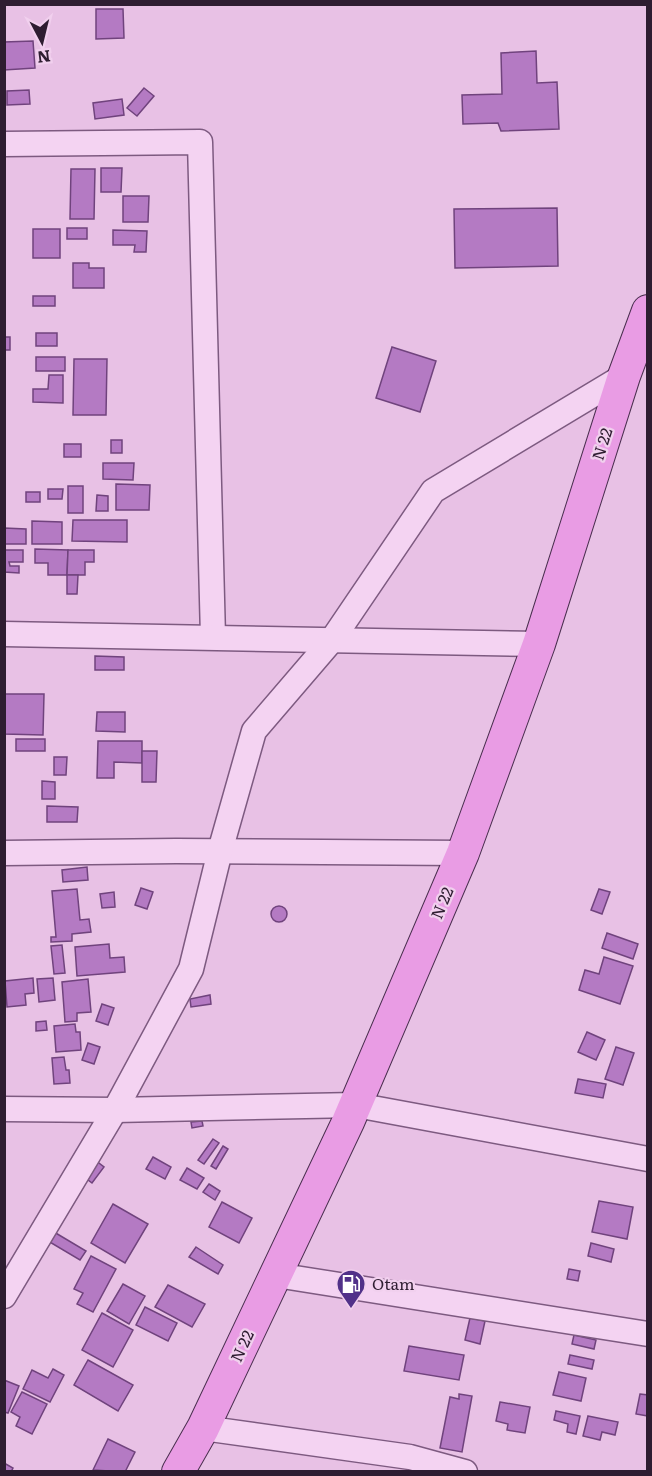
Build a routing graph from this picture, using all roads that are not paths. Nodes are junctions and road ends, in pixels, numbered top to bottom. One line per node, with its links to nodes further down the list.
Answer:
1 (4, 144): 5 (street)
2 (648, 311): 3 (main road, N 22 / N 22)
3 (624, 376): 6 (street); 7 (main road, N 22 / N 22)
4 (4, 634): 5 (street)
5 (213, 637): 6 (street)
6 (332, 640): 7 (street); 8 (street)
7 (539, 644): 10 (main road, N 22 / N 22)
8 (220, 851): 9 (street); 10 (street); 13 (street)
9 (4, 853)
10 (463, 853): 11 (main road, N 22 / N 22)
11 (356, 1105): 13 (street); 14 (street); 15 (main road, N 22 / N 22)
12 (4, 1109): 13 (street)
13 (115, 1110): 16 (street)
14 (648, 1159)
15 (276, 1275): 17 (street); 18 (main road, N 22 / N 22)
16 (4, 1296)
17 (648, 1334)
18 (203, 1428): 19 (main road, N 22 / N 22); 20 (street)
19 (178, 1472)
20 (465, 1472)

